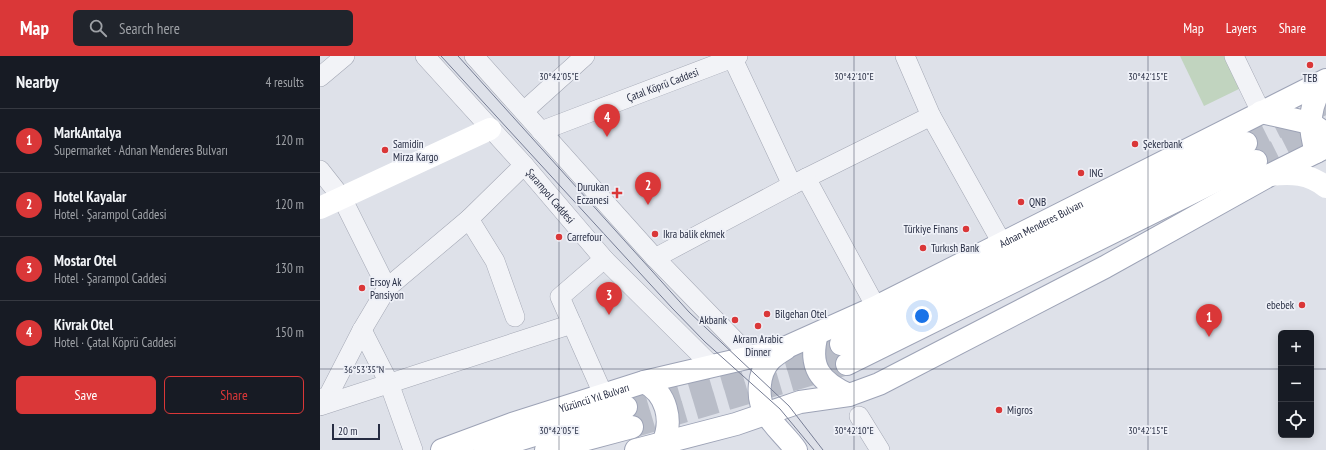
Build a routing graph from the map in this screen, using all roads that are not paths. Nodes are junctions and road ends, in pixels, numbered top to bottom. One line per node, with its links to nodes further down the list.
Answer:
1 (345, 56): 8 (street)
2 (425, 56): 13 (street, Şarampol Caddesi)
3 (474, 56): 10 (street)
4 (585, 56): 10 (street)
5 (905, 56): 12 (street)
6 (1234, 56): 11 (street)
7 (735, 57): 14 (street, Çatal Köprü Caddesi); 20 (street)
8 (320, 77)
9 (1326, 80): 11 (main road, Adnan Menderes Bulvarı); 15 (main road)
10 (524, 111): 14 (street)
11 (1261, 112): 15 (main road); 25 (main road, Adnan Menderes Bulvarı)
12 (931, 116): 20 (street); 25 (street)
13 (490, 129): 17 (street, Şarampol Caddesi); 22 (main road)
14 (541, 131): 27 (street)
15 (1319, 139): 16 (main road); 19 (main road)
16 (1257, 160): 21 (main road); 35 (main road); 41 (main road)
17 (524, 165): 24 (street); 26 (street, Şarampol Caddesi)
18 (320, 170): 22 (street)
19 (1326, 174)
20 (799, 181): 27 (street); 29 (street)
21 (1326, 187)
22 (342, 198): 23 (main road); 28 (street)
23 (320, 208)
24 (469, 219): 28 (street); 30 (street)
25 (1002, 244): 29 (main road, Adnan Menderes Bulvarı)
26 (604, 258): 31 (street); 37 (street, Şarampol Caddesi)
27 (656, 258): 36 (street)
28 (387, 288): 32 (street)
29 (876, 307): 33 (main road, Adnan Menderes Bulvarı)
30 (515, 317)
31 (572, 324): 39 (street); 40 (street)
32 (362, 330): 39 (street); 42 (street)
33 (817, 334): 34 (main road, Adnan Menderes Bulvarı); 41 (main road)
34 (789, 346): 36 (main road, Adnan Menderes Bulvarı); 43 (main road)
35 (844, 354)
36 (751, 357): 37 (main road, Yüzüncü Yıl Bulvarı)
37 (712, 366): 38 (main road, Yüzüncü Yıl Bulvarı)
38 (644, 382): 40 (main road, Yüzüncü Yıl Bulvarı); 46 (main road)
39 (389, 383): 42 (street); 48 (street)
40 (604, 394): 49 (main road, Yüzüncü Yıl Bulvarı)
41 (849, 395): 43 (main road)
42 (321, 403)
43 (767, 415): 45 (main road); 47 (main road)
44 (859, 416): 53 (street)
45 (736, 424): 46 (main road); 47 (main road)
46 (663, 443): 52 (main road)
47 (795, 449)
48 (413, 450)
49 (442, 450)
50 (485, 450): 51 (main road, Yüzüncü Yıl Bulvarı)
51 (546, 450)
52 (636, 450)
53 (880, 450)

